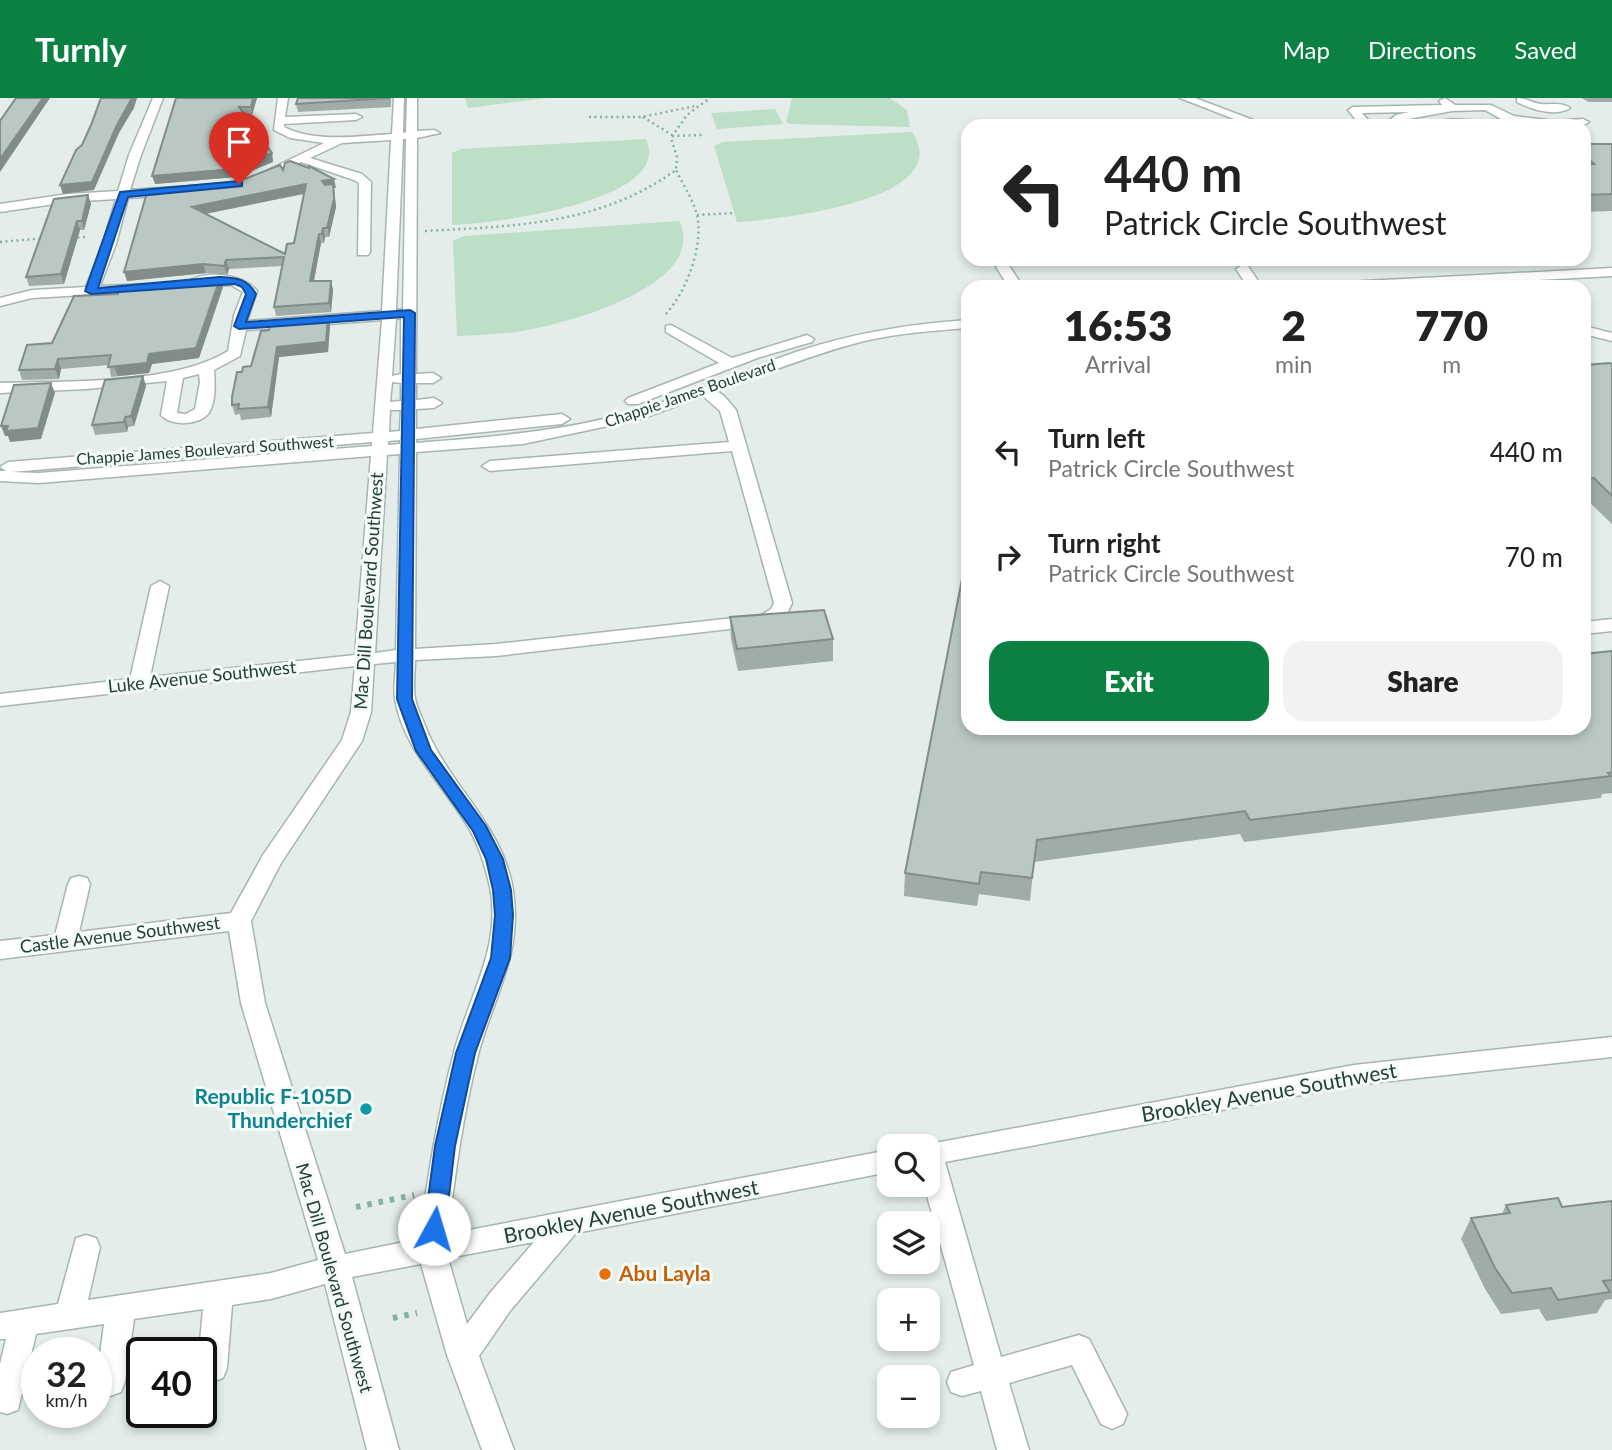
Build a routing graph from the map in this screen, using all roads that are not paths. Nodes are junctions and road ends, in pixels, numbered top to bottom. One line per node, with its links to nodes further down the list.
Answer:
1 (158, 98): 25 (street)
2 (283, 98): 17 (street)
3 (399, 98): 20 (street, Mac Dill Boulevard Southwest)
4 (412, 98): 18 (street, Mac Dill Boulevard Southwest)
5 (1185, 98): 11 (street)
6 (1553, 98): 9 (street)
7 (1521, 100): 9 (street)
8 (1448, 105): 12 (street); 13 (street); 14 (street)
9 (1565, 108): 15 (street)
10 (356, 117): 17 (street)
11 (1244, 119)
12 (1361, 119)
13 (1398, 119)
14 (1511, 119)
15 (1579, 119)
16 (427, 120): 18 (street)
17 (279, 121): 21 (street)
18 (412, 128): 19 (street); 20 (street); 41 (street, Mac Dill Boulevard Southwest)
19 (434, 133)
20 (396, 136): 21 (street); 42 (street, Mac Dill Boulevard Southwest)
21 (339, 140): 22 (street)
22 (302, 159): 23 (street); 27 (street)
23 (244, 183)
24 (184, 190): 25 (street)
25 (124, 194): 26 (street); 39 (street)
26 (0, 208)
27 (363, 252)
28 (1591, 266): 31 (street)
29 (1003, 267): 32 (street)
30 (1242, 269): 33 (street)
31 (1609, 275): 34 (street)
32 (1011, 280)
33 (1250, 280)
34 (1492, 280)
35 (176, 285): 46 (street)
36 (1612, 286): 38 (street)
37 (158, 287): 39 (street)
38 (1591, 287)
39 (91, 291): 40 (street)
40 (0, 302)
41 (410, 313): 42 (street); 55 (street, Mac Dill Boulevard Southwest)
42 (389, 314): 46 (street); 56 (street, Mac Dill Boulevard Southwest)
43 (961, 314): 51 (street, Chappie James Boulevard)
44 (1612, 321): 47 (street)
45 (961, 325): 58 (street, Chappie James Boulevard)
46 (239, 326): 52 (street)
47 (1591, 326)
48 (671, 329): 51 (street)
49 (1591, 330): 50 (street)
50 (1612, 337)
51 (730, 363): 62 (street, Chappie James Boulevard)
52 (206, 369): 53 (street); 53 (street)
53 (176, 374): 57 (street)
54 (433, 378): 55 (street)
55 (409, 379): 56 (street); 60 (street, Mac Dill Boulevard Southwest)
56 (384, 380): 61 (street, Mac Dill Boulevard Southwest)
57 (0, 388)
58 (705, 391): 62 (street, Chappie James Boulevard); 64 (street)
59 (434, 403): 60 (street)
60 (408, 405): 61 (street); 62 (street, Mac Dill Boulevard Southwest)
61 (382, 407): 63 (street, Mac Dill Boulevard Southwest)
62 (409, 442): 63 (street, Chappie James Boulevard Southwest); 71 (street, Mac Dill Boulevard Southwest)
63 (380, 444): 66 (street, Chappie James Boulevard Southwest); 67 (street, Chappie James Boulevard Southwest); 72 (street, Mac Dill Boulevard Southwest)
64 (738, 446): 65 (street); 71 (street, Luke Avenue Southwest)
65 (490, 466)
66 (0, 468)
67 (0, 476)
68 (160, 586): 73 (street)
69 (1612, 625): 70 (street)
70 (1591, 627)
71 (405, 655): 72 (street, Luke Avenue Southwest); 85 (street, Mac Dill Boulevard Southwest)
72 (366, 659): 73 (street, Luke Avenue Southwest); 76 (street, Mac Dill Boulevard Southwest)
73 (139, 684): 74 (street, Luke Avenue Southwest)
74 (0, 700)
75 (79, 884): 77 (street)
76 (239, 920): 77 (street, Castle Avenue Southwest); 86 (street, Mac Dill Boulevard Southwest)
77 (65, 942): 78 (street, Castle Avenue Southwest)
78 (0, 950)
79 (1612, 1047): 80 (street, Brookley Avenue Southwest)
80 (940, 1152)
81 (877, 1163): 83 (street, Brookley Avenue Southwest)
82 (940, 1196): 94 (street)
83 (567, 1224): 85 (street, Brookley Avenue Southwest); 92 (street)
84 (86, 1247): 89 (street)
85 (432, 1250): 86 (street, Brookley Avenue Southwest); 92 (street, Mac Dill Boulevard Southwest)
86 (335, 1268): 87 (street, Brookley Avenue Southwest); 98 (street, Mac Dill Boulevard Southwest)
87 (219, 1294): 88 (street, Brookley Avenue Southwest); 91 (street)
88 (121, 1308): 89 (street, Brookley Avenue Southwest); 93 (street)
89 (70, 1316): 90 (street, Brookley Avenue Southwest)
90 (12, 1324): 96 (street)
91 (215, 1337)
92 (462, 1355): 99 (street, Mac Dill Boulevard Southwest)
93 (112, 1369)
94 (991, 1376): 95 (street); 97 (street); 100 (street)
95 (962, 1382)
96 (6, 1400)
97 (1112, 1414)
98 (383, 1450)
99 (498, 1450)
100 (1013, 1450)

